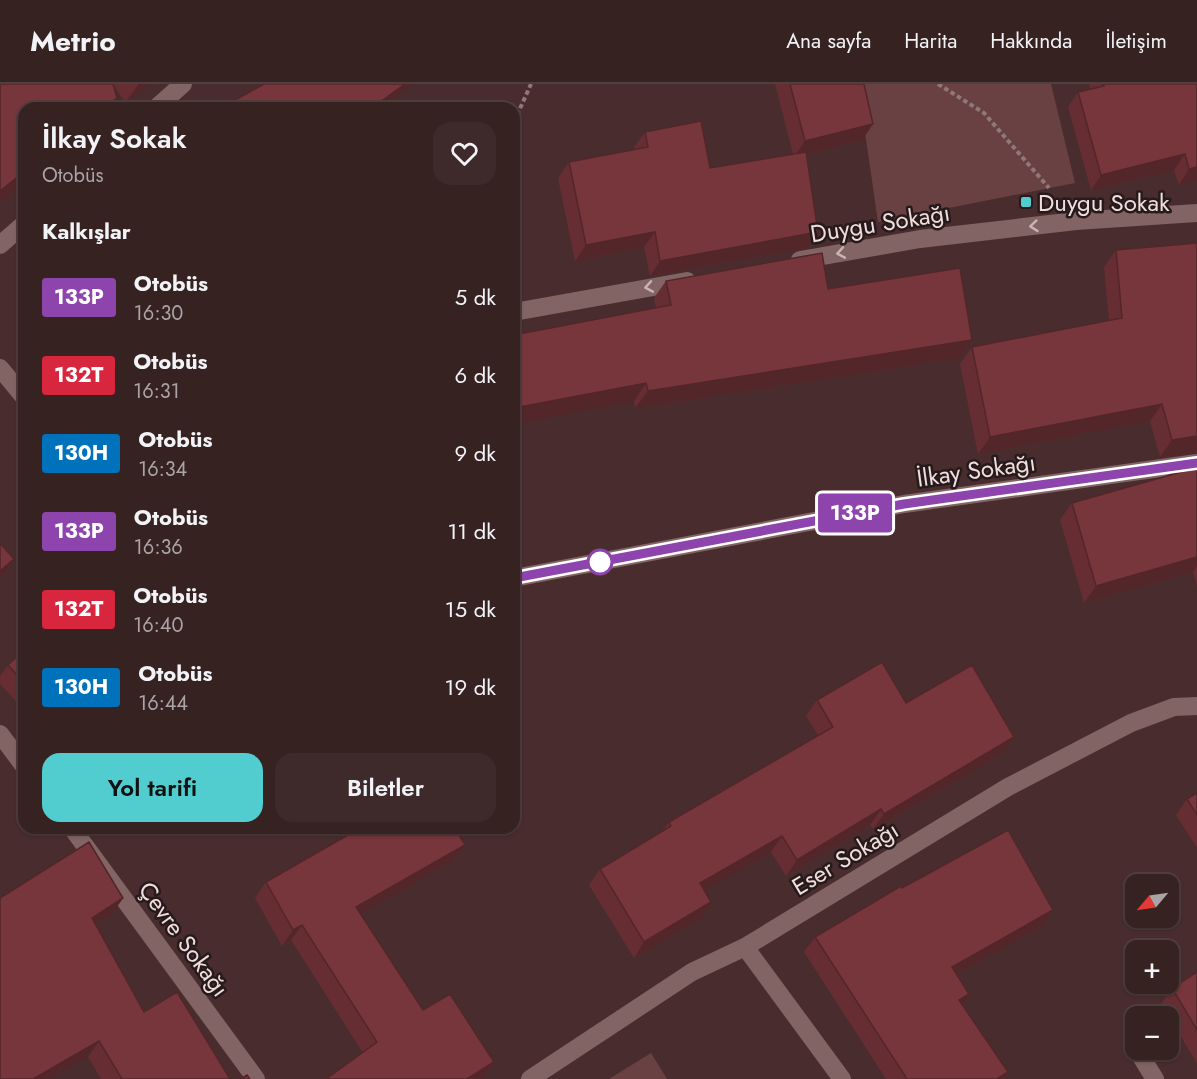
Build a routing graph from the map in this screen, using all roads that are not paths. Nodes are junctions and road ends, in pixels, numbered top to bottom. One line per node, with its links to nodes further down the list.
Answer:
1 (183, 84): 2 (street)
2 (163, 102)
3 (1197, 213): 6 (street, Duygu Sokağı, one-way to 6)
4 (18, 229): 5 (street)
5 (0, 245)
6 (781, 264)
7 (700, 278): 8 (street, one-way to 8)
8 (520, 311)
9 (0, 368): 10 (street)
10 (18, 390)
11 (1197, 463): 12 (street, İlkay Sokağı)
12 (520, 577)
13 (1197, 706): 17 (street, Eser Sokağı)
14 (0, 734): 15 (street)
15 (18, 758)
16 (76, 834): 19 (street, Çevre Sokağı)
17 (745, 947): 20 (street, Eser Sokağı); 21 (street)
18 (1143, 1060): 22 (street)
19 (256, 1079)
20 (530, 1079)
21 (842, 1079)
22 (1155, 1079)

